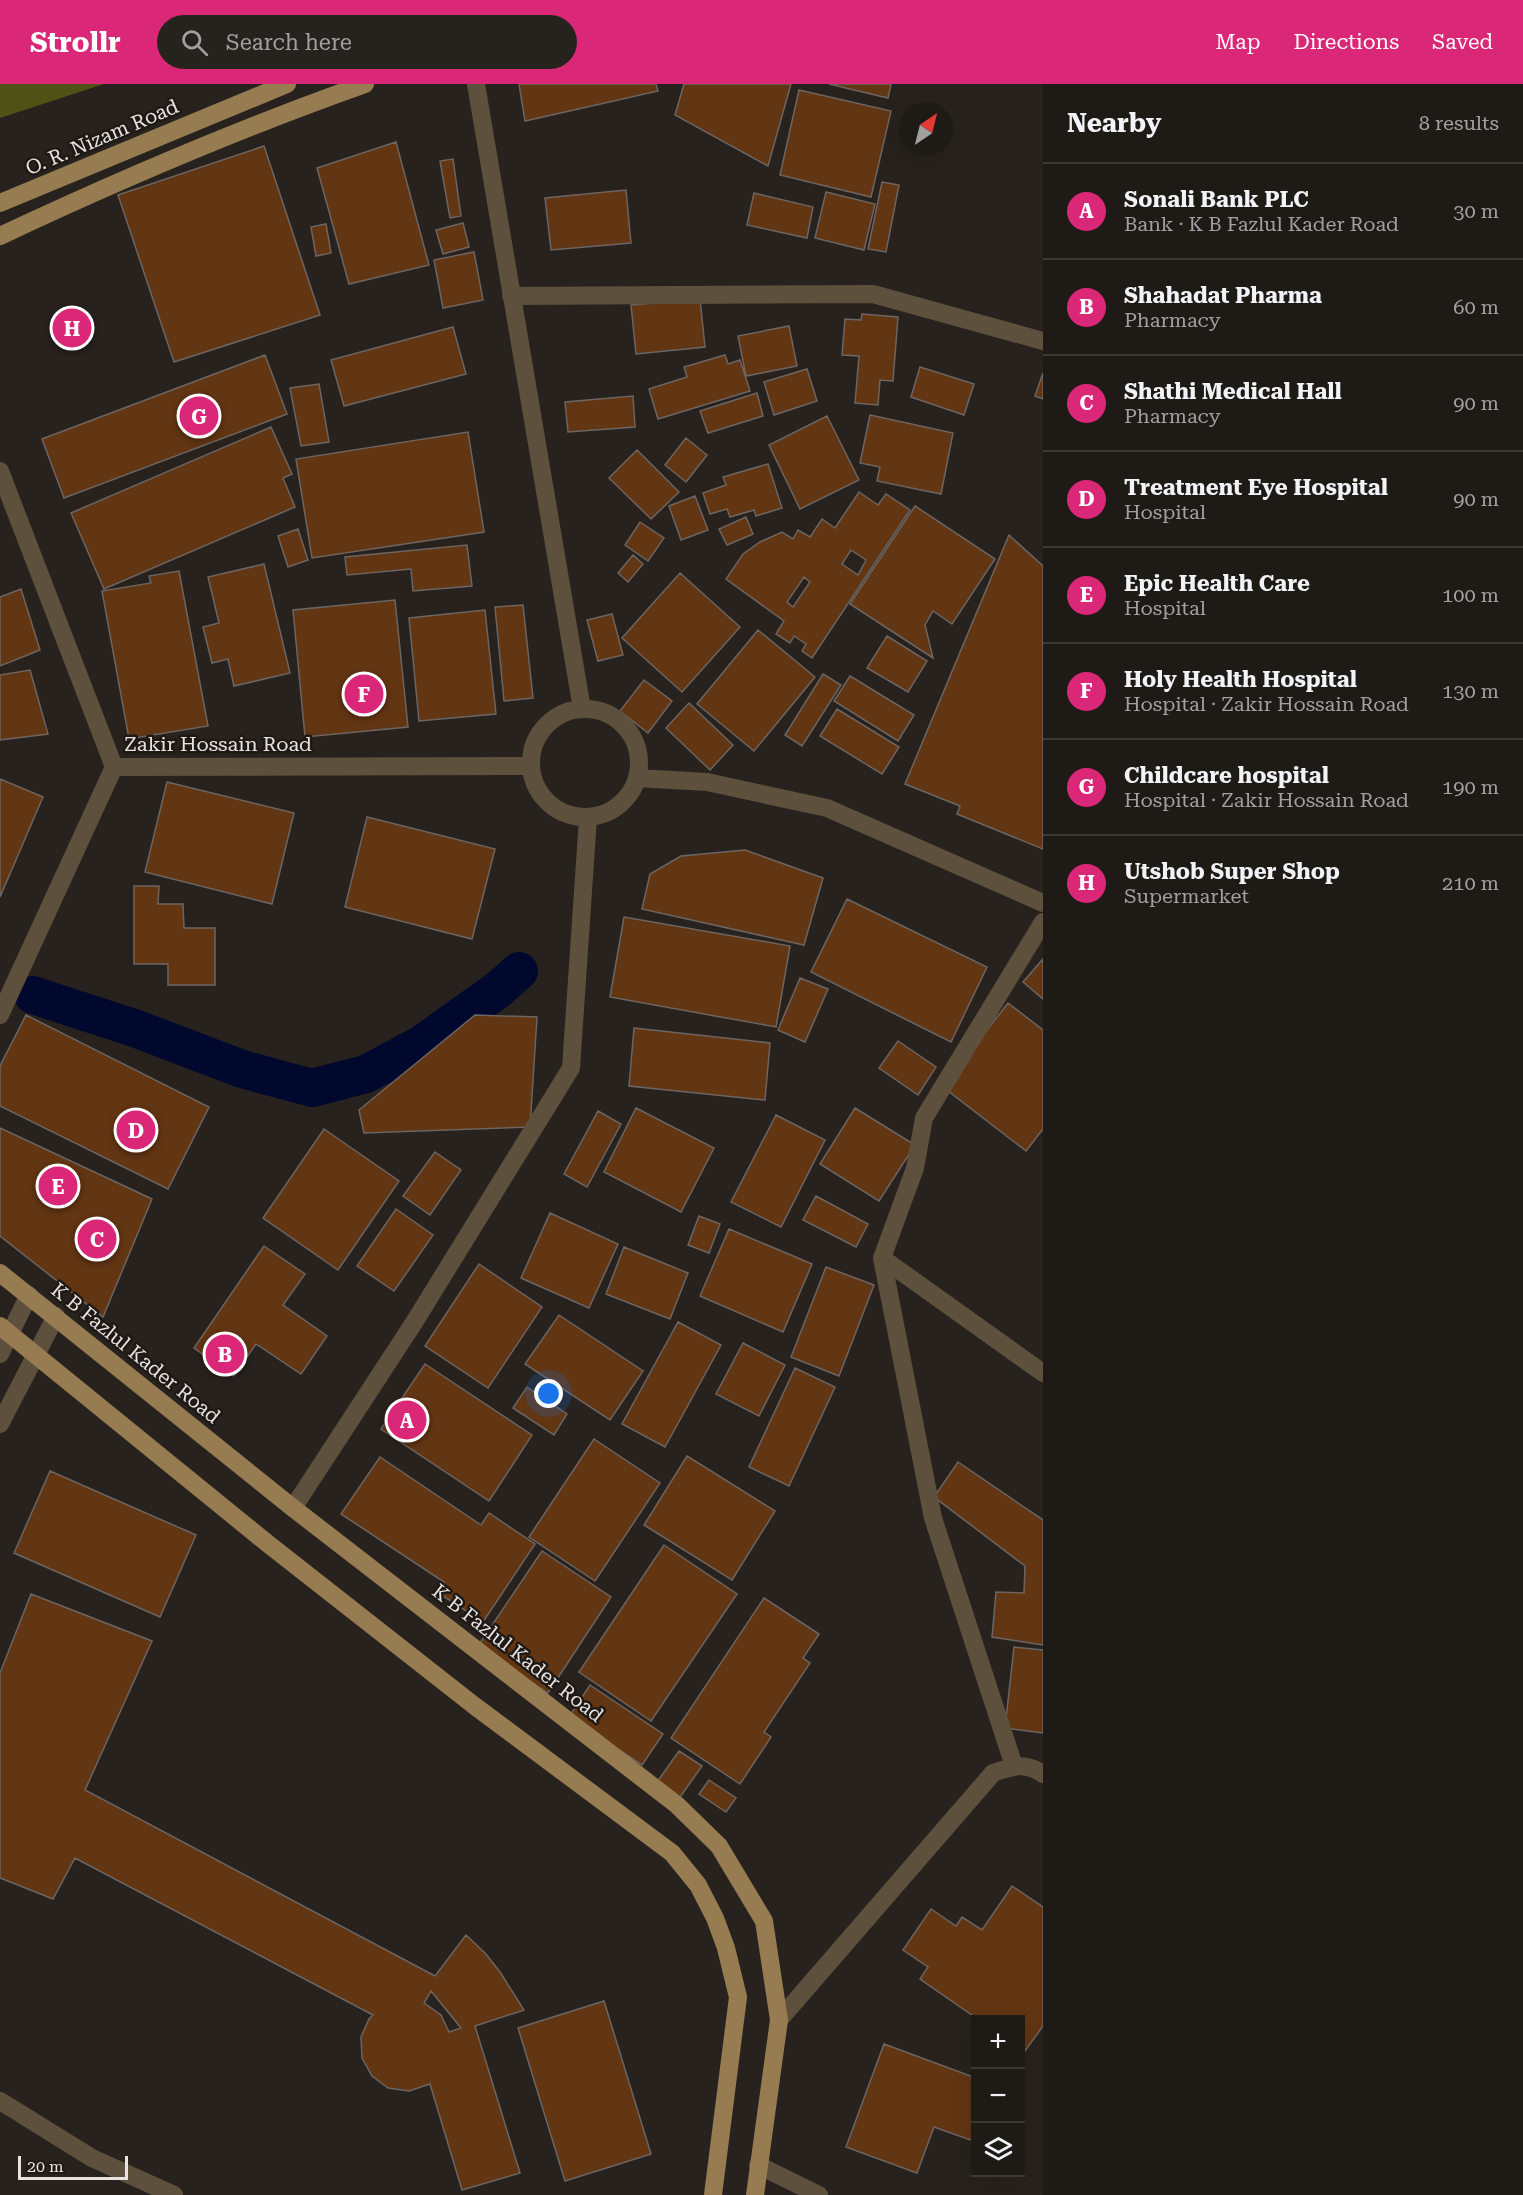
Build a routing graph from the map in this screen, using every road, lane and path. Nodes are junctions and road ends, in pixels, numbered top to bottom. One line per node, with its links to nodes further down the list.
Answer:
1 (287, 84): 4 (main road, O. R. Nizam Road)
2 (365, 84): 5 (main road)
3 (476, 84): 6 (street)
4 (0, 203)
5 (0, 236)
6 (511, 296): 7 (street); 9 (street)
7 (1043, 342)
8 (0, 471): 11 (street, Zakir Hossain Road)
9 (582, 709): 10 (street); 12 (street)
10 (531, 766): 11 (street, Zakir Hossain Road); 13 (street)
11 (114, 767): 16 (street)
12 (638, 778): 13 (street); 14 (street)
13 (588, 818): 26 (street)
14 (1043, 903)
15 (1043, 922): 17 (street)
16 (0, 1015)
17 (882, 1258): 24 (street); 27 (street)
18 (0, 1273): 19 (main road, K B Fazlul Kader Road)
19 (28, 1295): 20 (main road, K B Fazlul Kader Road); 21 (street)
20 (56, 1316): 23 (street); 26 (main road, K B Fazlul Kader Road)
21 (5, 1330): 22 (street); 23 (main road)
22 (0, 1354)
23 (36, 1355): 25 (street); 33 (main road)
24 (1043, 1372)
25 (0, 1424)
26 (293, 1508): 29 (main road, K B Fazlul Kader Road)
27 (1014, 1766): 28 (street); 29 (street)
28 (1043, 1774)
29 (779, 2020): 31 (main road, K B Fazlul Kader Road)
30 (0, 2101): 32 (street)
31 (758, 2165): 34 (main road, K B Fazlul Kader Road); 35 (street)
32 (174, 2195)
33 (713, 2195)
34 (755, 2195)
35 (819, 2195)

